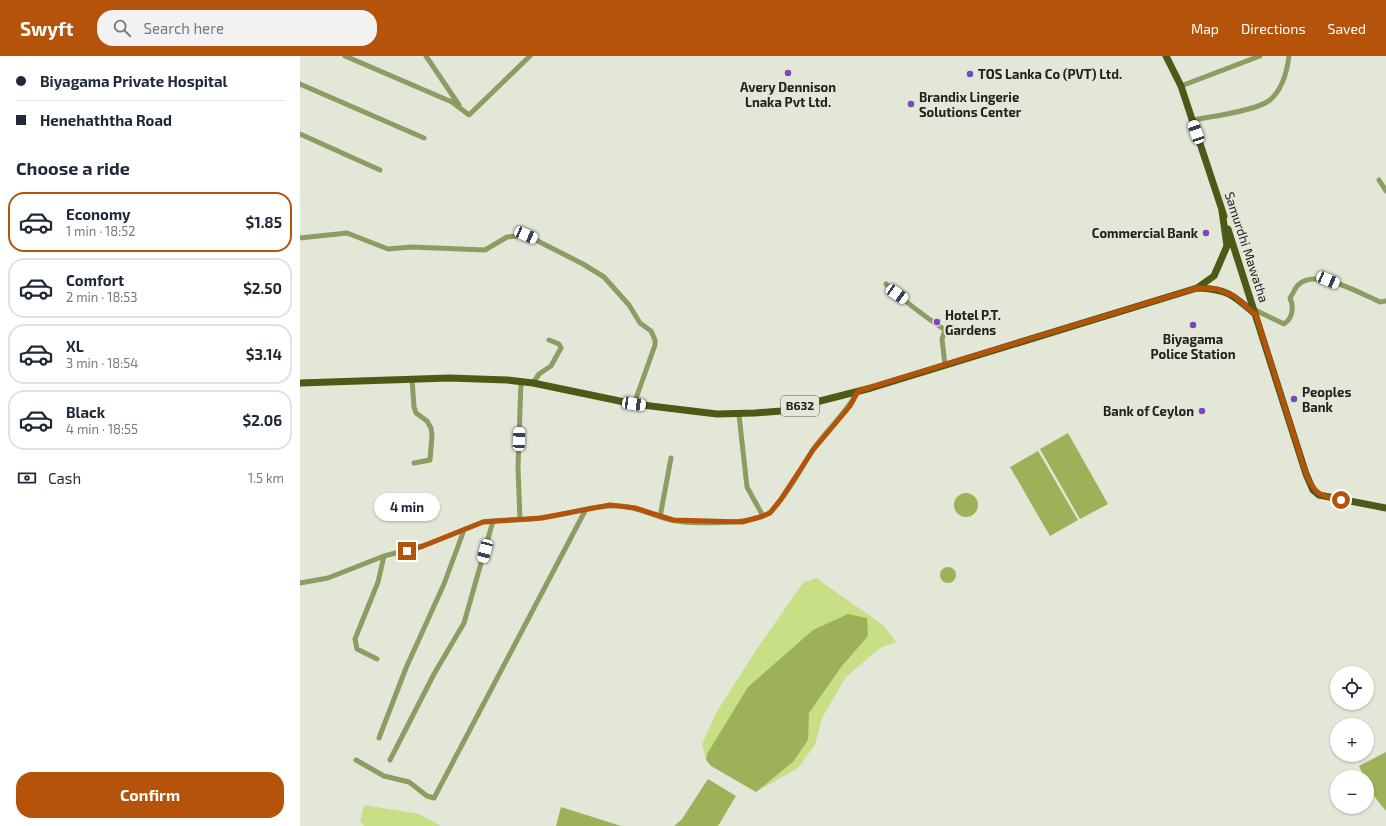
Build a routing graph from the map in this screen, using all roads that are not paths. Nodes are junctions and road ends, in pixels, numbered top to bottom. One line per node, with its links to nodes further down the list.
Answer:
1 (345, 56): 9 (street)
2 (426, 56): 9 (street)
3 (530, 56): 9 (street)
4 (1260, 56): 8 (street)
5 (1289, 56): 10 (street)
6 (1169, 57): 8 (main road, Samurdhi Mawatha)
7 (300, 84): 12 (street)
8 (1180, 86): 10 (main road, Samurdhi Mawatha)
9 (459, 105)
10 (1192, 120): 16 (main road, Samurdhi Mawatha)
11 (300, 134): 13 (street)
12 (424, 138)
13 (380, 170)
14 (1379, 180): 15 (street)
15 (1386, 191)
16 (1222, 211): 19 (main road, B632); 21 (main road, Samurdhi Mawatha)
17 (300, 238): 29 (street)
18 (886, 284): 23 (street)
19 (1197, 288): 21 (main road, B632); 23 (main road, B632)
20 (1386, 300): 21 (street)
21 (1255, 312): 33 (main road, Samurdhi Mawatha)
22 (549, 340): 27 (street)
23 (945, 365): 28 (main road, B632)
24 (412, 379): 25 (main road, B632); 26 (main road, B632); 32 (street)
25 (521, 382): 27 (main road, B632); 38 (street)
26 (300, 383)
27 (533, 383): 29 (main road, B632)
28 (858, 391): 30 (main road, B632); 35 (street)
29 (634, 404): 30 (main road, B632)
30 (739, 415): 35 (street)
31 (671, 458): 36 (street)
32 (414, 463)
33 (1386, 508)
34 (585, 511): 36 (street); 38 (street); 44 (street)
35 (763, 516): 36 (street)
36 (660, 517)
37 (493, 520): 38 (street); 39 (street); 45 (street)
38 (520, 520)
39 (464, 530): 40 (street); 43 (street)
40 (384, 556): 41 (street); 42 (street)
41 (300, 583)
42 (377, 659)
43 (379, 738)
44 (356, 760)
45 (390, 760)

